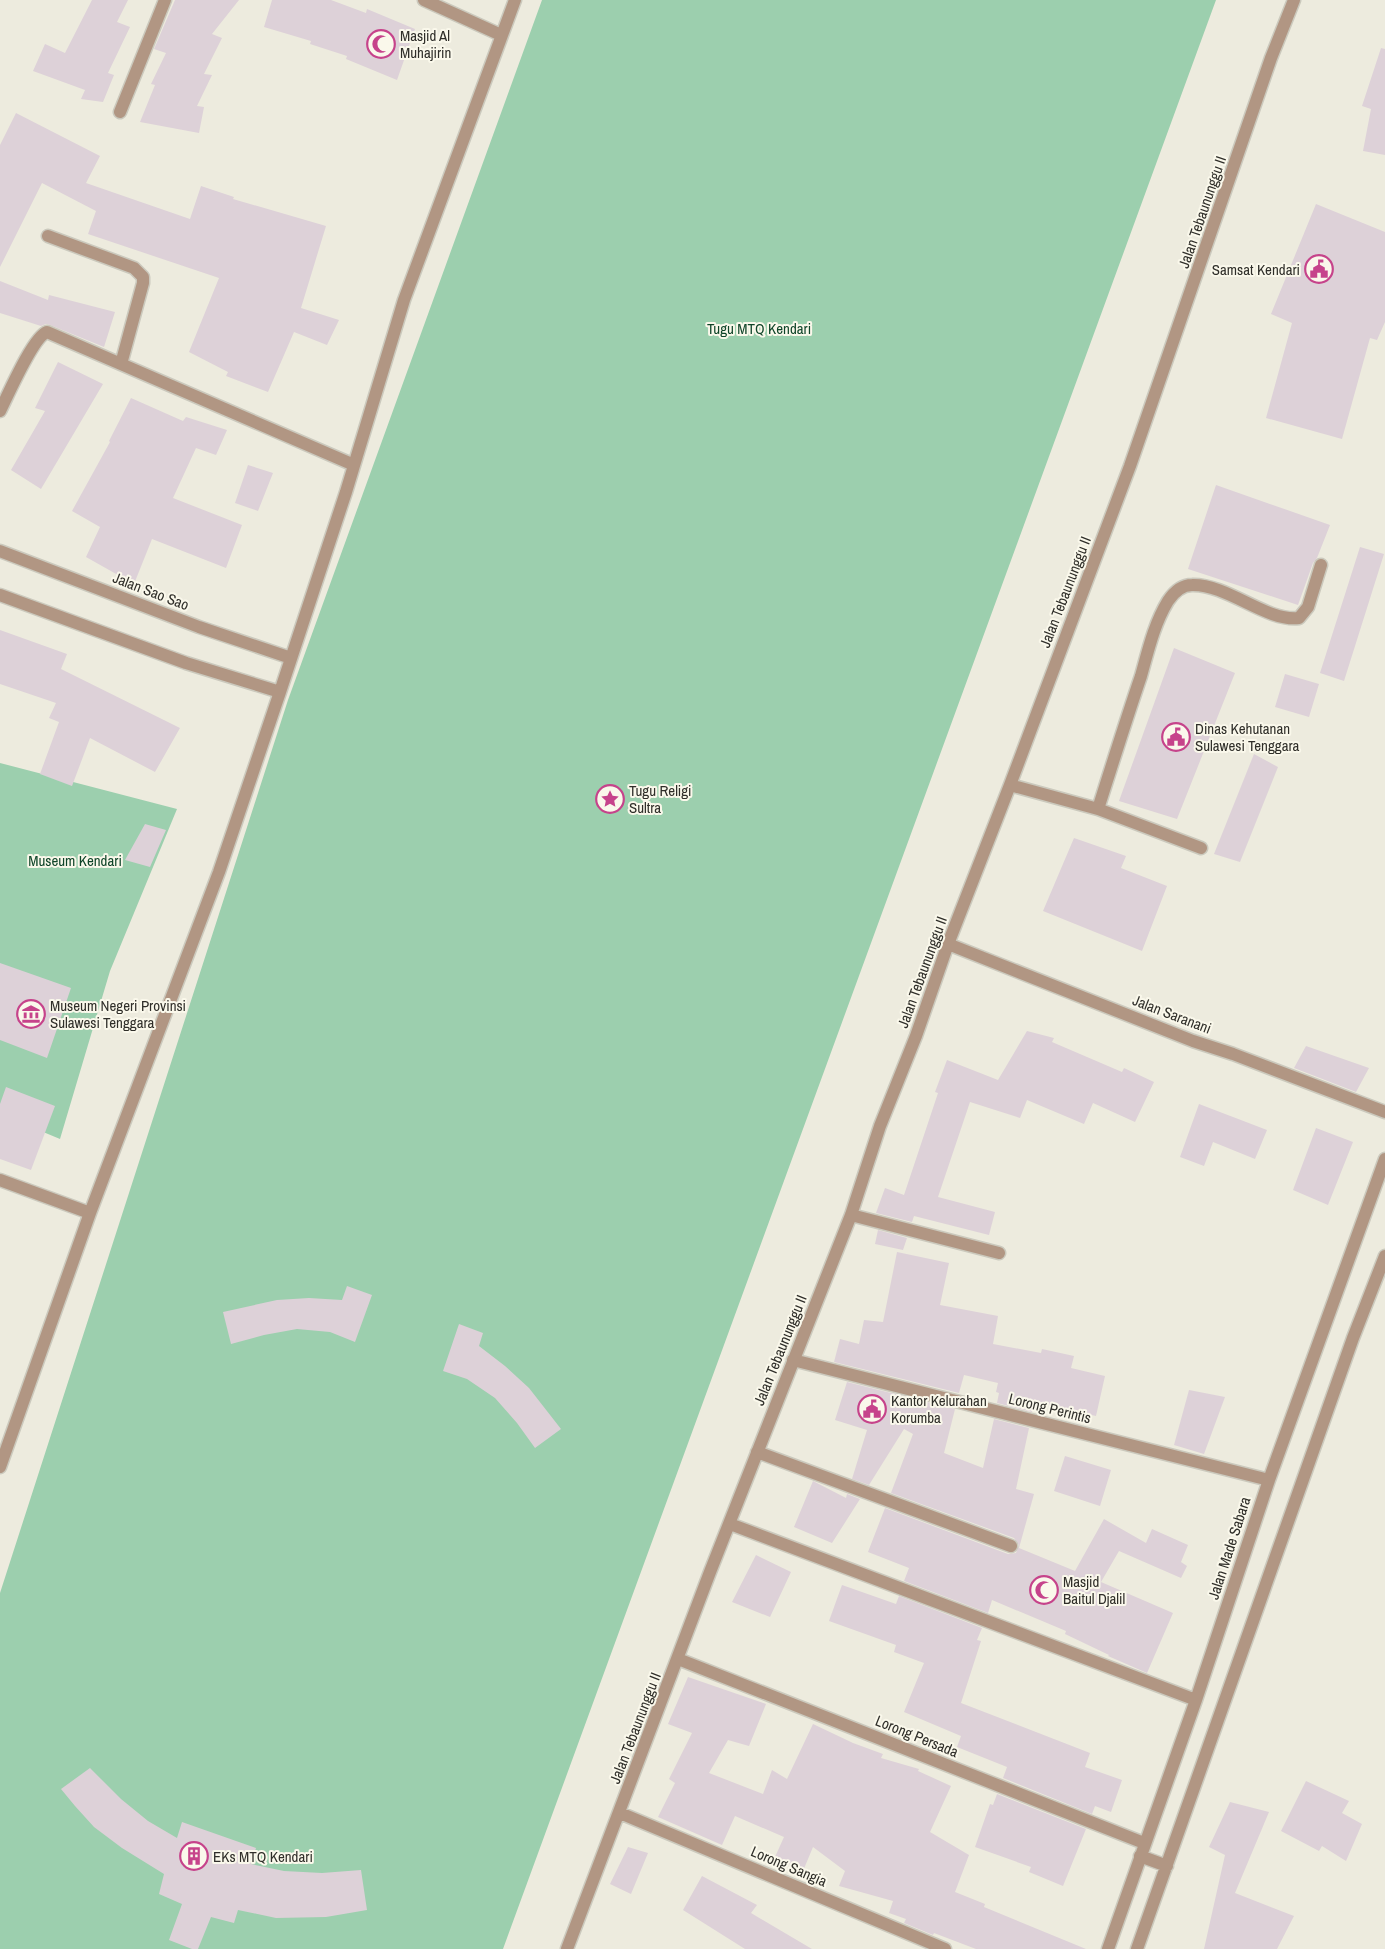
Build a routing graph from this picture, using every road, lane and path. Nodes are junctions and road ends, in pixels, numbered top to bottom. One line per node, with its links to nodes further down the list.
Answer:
1 (165, 0): 6 (street)
2 (424, 0): 5 (street)
3 (515, 0): 5 (street)
4 (1294, 0): 16 (street, Jalan Tebaununggu II)
5 (501, 35): 10 (street)
6 (120, 112)
7 (48, 236): 8 (street)
8 (121, 364): 9 (street); 10 (street)
9 (0, 411)
10 (354, 465): 14 (street)
11 (0, 551): 14 (street, Jalan Sao Sao)
12 (1321, 565): 17 (street)
13 (0, 594): 15 (street)
14 (291, 658): 15 (street)
15 (280, 692): 23 (street)
16 (1010, 785): 17 (street); 19 (street, Jalan Tebaununggu II)
17 (1098, 809): 18 (street)
18 (1201, 848)
19 (948, 944): 20 (street, Jalan Saranani); 24 (street, Jalan Tebaununggu II)
20 (1385, 1112)
21 (1385, 1159): 31 (street, Jalan Made Sabara)
22 (0, 1180): 23 (street)
23 (90, 1213): 28 (street)
24 (851, 1215): 25 (street); 27 (street, Jalan Tebaununggu II)
25 (999, 1253)
26 (1385, 1256): 39 (street)
27 (793, 1360): 29 (street, Jalan Tebaununggu II); 31 (street, Lorong Perintis)
28 (4, 1443): 30 (street)
29 (757, 1452): 32 (street, Jalan Tebaununggu II); 33 (street)
30 (0, 1467)
31 (1269, 1480): 35 (street, Jalan Made Sabara)
32 (730, 1524): 34 (street, Jalan Tebaununggu II); 35 (street)
33 (1011, 1546)
34 (678, 1659): 36 (street, Jalan Tebaununggu II); 37 (street, Lorong Persada)
35 (1196, 1700): 37 (street, Jalan Made Sabara)
36 (620, 1813): 40 (street, Jalan Tebaununggu II); 41 (street, Lorong Sangia)
37 (1144, 1843): 38 (street, Jalan Made Sabara)
38 (1140, 1856): 39 (street); 42 (street, Jalan Made Sabara)
39 (1167, 1866): 43 (street)
40 (567, 1949)
41 (945, 1949)
42 (1108, 1949)
43 (1136, 1949)

